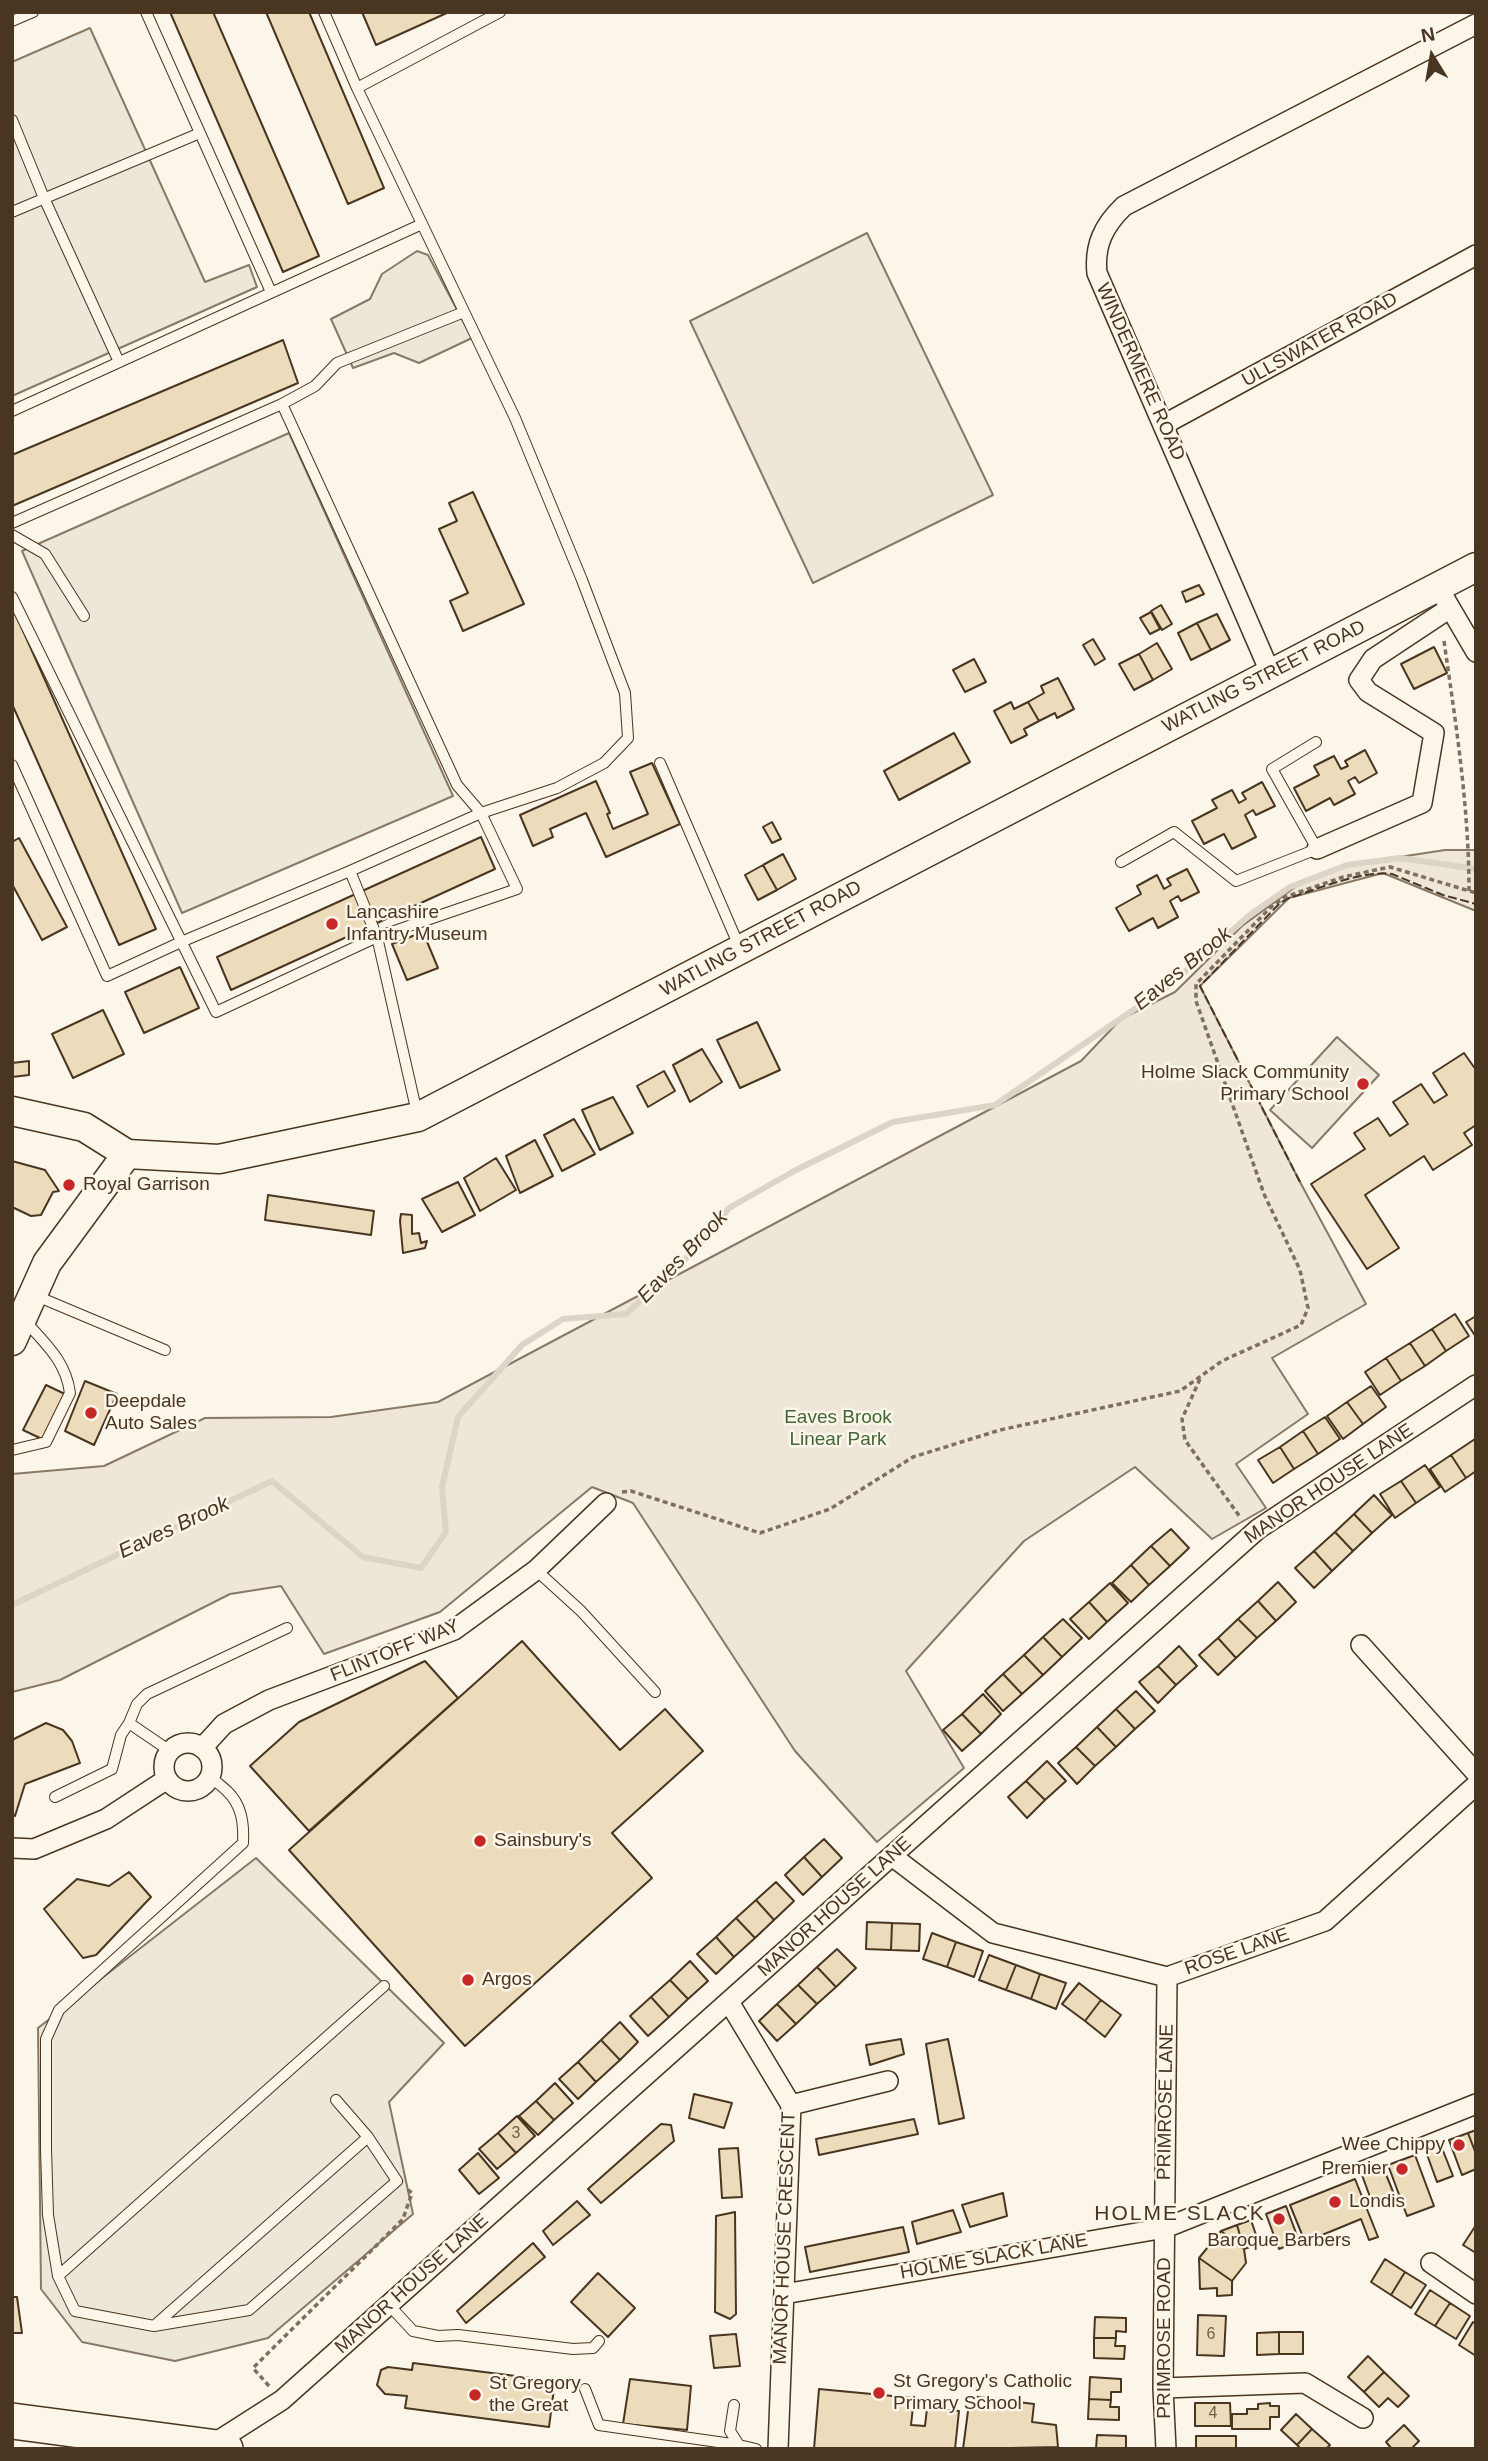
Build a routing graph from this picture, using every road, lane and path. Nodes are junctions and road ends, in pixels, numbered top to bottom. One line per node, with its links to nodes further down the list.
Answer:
1 (33, 12): 5 (lane)
2 (146, 12): 9 (lane)
3 (324, 12): 7 (lane)
4 (500, 12): 7 (lane)
5 (12, 21)
6 (1476, 24): 19 (street, WINDERMERE ROAD)
7 (357, 88): 12 (lane)
8 (12, 120): 10 (lane)
9 (200, 133): 10 (lane); 14 (lane)
10 (44, 198): 11 (lane); 16 (lane)
11 (12, 212)
12 (422, 224): 14 (lane); 15 (lane)
13 (1476, 255): 19 (street, ULLSWATER ROAD)
14 (271, 292): 16 (lane)
15 (464, 312): 17 (lane); 31 (lane)
16 (119, 362): 18 (lane)
17 (282, 404): 20 (lane); 31 (lane)
18 (12, 411)
19 (1163, 425): 27 (street, WINDERMERE ROAD)
20 (12, 523)
21 (12, 535): 25 (lane)
22 (1476, 567): 24 (main road, WATLING STREET ROAD)
23 (12, 597): 38 (lane)
24 (1444, 598): 26 (street); 27 (main road, WATLING STREET ROAD); 32 (street); 35 (path)
25 (84, 616)
26 (1476, 652)
27 (1270, 672): 39 (main road, WATLING STREET ROAD)
28 (1316, 742): 32 (lane)
29 (660, 763): 39 (lane)
30 (12, 765): 38 (lane)
31 (481, 813): 34 (lane); 37 (lane)
32 (1317, 849): 33 (lane)
33 (1121, 862)
34 (350, 871): 37 (lane); 38 (lane)
35 (1469, 891): 36 (path); 45 (path)
36 (1476, 893)
37 (377, 937): 38 (lane); 41 (lane)
38 (181, 942)
39 (741, 950): 41 (main road, WATLING STREET ROAD)
40 (12, 1111): 42 (main road, WATLING STREET ROAD)
41 (418, 1116): 42 (main road, WATLING STREET ROAD)
42 (127, 1154): 43 (main road)
43 (23, 1318): 44 (lane); 47 (lane)
44 (165, 1350)
45 (1201, 1377): 48 (path); 49 (path)
46 (1476, 1385): 49 (street, MANOR HOUSE LANE)
47 (12, 1450)
48 (606, 1503): 50 (street, FLINTOFF WAY)
49 (1258, 1530): 63 (street, MANOR HOUSE LANE)
50 (536, 1570): 53 (lane); 55 (street, FLINTOFF WAY)
51 (287, 1628): 54 (lane)
52 (1361, 1645): 57 (street)
53 (655, 1692)
54 (129, 1723): 56 (lane); 61 (lane)
55 (202, 1748): 56 (street); 58 (street)
56 (170, 1751): 59 (street)
57 (1476, 1773)
58 (210, 1775): 59 (street); 75 (lane)
59 (167, 1779): 62 (street)
60 (1476, 1785): 64 (street, ROSE LANE)
61 (55, 1797)
62 (12, 1848)
63 (892, 1856): 64 (street, ROSE LANE); 66 (street, MANOR HOUSE LANE)
64 (1167, 1977): 73 (street, PRIMROSE LANE)
65 (384, 1986): 75 (lane)
66 (729, 2002): 70 (street, MANOR HOUSE CRESCENT); 78 (street, MANOR HOUSE LANE)
67 (888, 2081): 70 (street)
68 (336, 2100): 71 (lane)
69 (1476, 2104): 73 (street, HOLME SLACK LANE)
70 (791, 2105): 76 (street, MANOR HOUSE CRESCENT)
71 (368, 2137): 72 (lane); 79 (lane)
72 (397, 2181): 79 (lane); 83 (path)
73 (1164, 2228): 76 (street, HOLME SLACK LANE); 81 (street, PRIMROSE ROAD)
74 (1431, 2263): 77 (street)
75 (58, 2277): 79 (lane)
76 (784, 2294): 91 (street, MANOR HOUSE CRESCENT)
77 (1476, 2294)
78 (389, 2305): 80 (lane); 83 (street, MANOR HOUSE LANE)
79 (154, 2326)
80 (599, 2341)
81 (1163, 2388): 85 (street); 92 (street, PRIMROSE ROAD)
82 (585, 2389): 88 (lane)
83 (282, 2400): 89 (street, MANOR HOUSE LANE)
84 (734, 2405): 88 (lane)
85 (1363, 2418)
86 (12, 2421): 87 (highway)
87 (115, 2442): 89 (highway)
88 (739, 2445): 90 (lane)
89 (217, 2448)
90 (756, 2449)
91 (778, 2449)
92 (1166, 2449)

